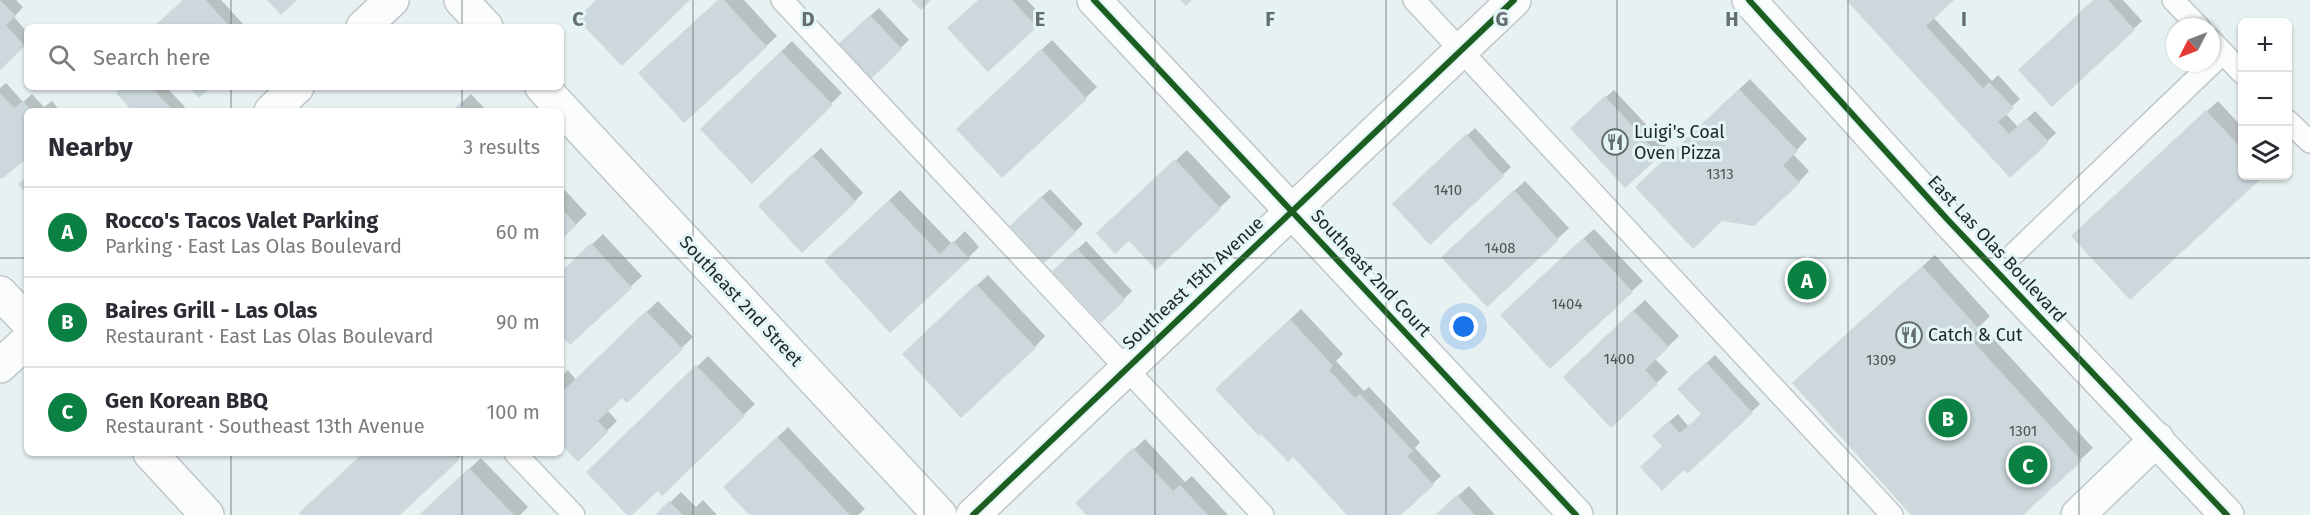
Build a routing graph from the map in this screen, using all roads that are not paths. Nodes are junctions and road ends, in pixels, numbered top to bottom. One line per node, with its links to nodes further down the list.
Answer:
1 (392, 0): 10 (street)
2 (461, 0): 11 (street)
3 (782, 0): 29 (lane)
4 (1094, 0): 23 (street, Southeast 2nd Court)
5 (1414, 0): 12 (lane)
6 (1514, 0): 12 (street, Southeast 15th Avenue)
7 (1749, 0): 24 (street, East Las Olas Boulevard)
8 (2173, 0): 9 (lane)
9 (2190, 18)
10 (366, 24)
11 (483, 24)
12 (1460, 49): 23 (street, Southeast 15th Avenue); 39 (lane)
13 (2220, 49): 15 (lane)
14 (2191, 72): 24 (lane)
15 (2241, 72)
16 (294, 90): 18 (street)
17 (545, 90): 19 (street, Southeast 2nd Street)
18 (274, 108)
19 (562, 108)
20 (564, 111): 35 (street, Southeast 2nd Street)
21 (2292, 125): 22 (lane)
22 (2310, 142)
23 (1292, 211): 29 (street, Southeast 15th Avenue); 38 (street, Southeast 2nd Court)
24 (1996, 271): 30 (street, East Las Olas Boulevard)
25 (0, 293): 26 (street)
26 (24, 318)
27 (24, 344): 28 (street)
28 (0, 366)
29 (1125, 368): 36 (street, Southeast 15th Avenue); 37 (lane)
30 (2157, 440): 40 (street); 41 (street, East Las Olas Boulevard)
31 (153, 456): 33 (street)
32 (518, 456): 34 (lane)
33 (207, 515)
34 (574, 515)
35 (940, 515)
36 (974, 515)
37 (1263, 515)
38 (1576, 515)
39 (1892, 515)
40 (2078, 515)
41 (2227, 515)

